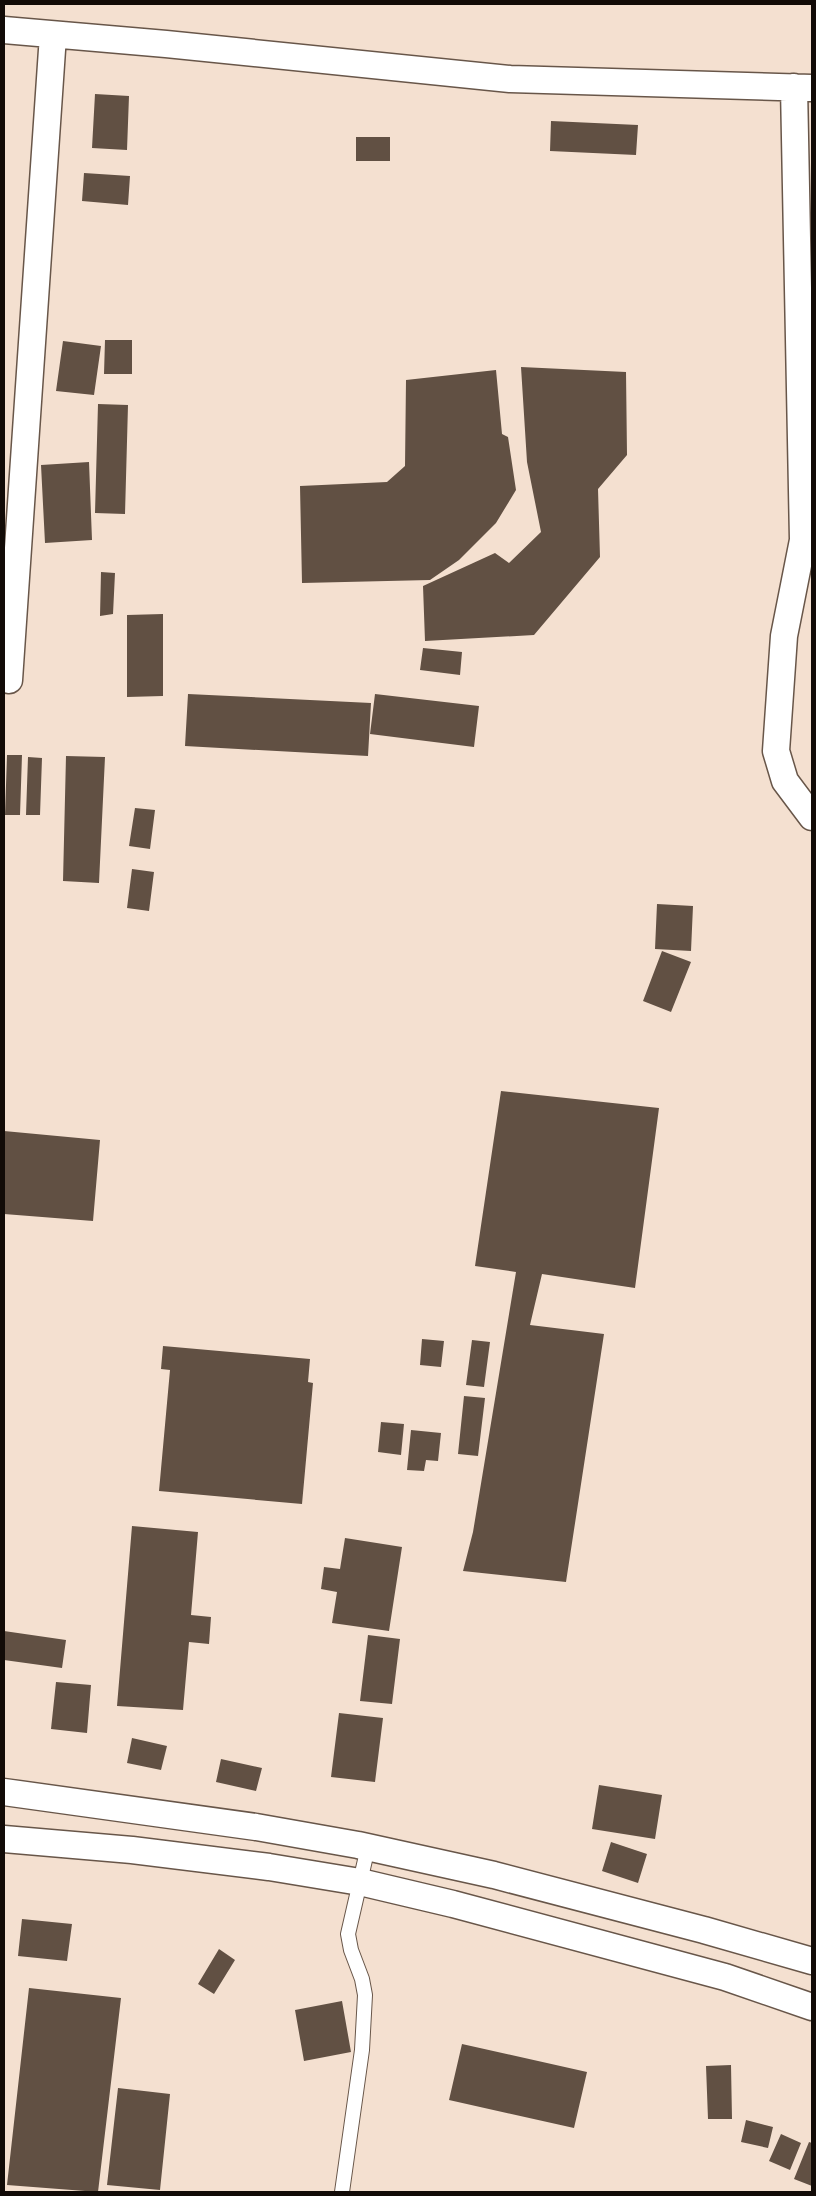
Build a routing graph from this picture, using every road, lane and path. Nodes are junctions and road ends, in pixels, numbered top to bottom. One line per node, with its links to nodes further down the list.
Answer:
1 (4, 30): 2 (street)
2 (53, 35): 3 (street); 4 (street)
3 (803, 87): 5 (street)
4 (9, 680)
5 (812, 817)
6 (4, 1792): 8 (street)
7 (4, 1839): 9 (street)
8 (368, 1847): 9 (lane); 10 (street)
9 (360, 1882): 11 (street); 12 (lane)
10 (812, 1961)
11 (812, 2007)
12 (342, 2192)

